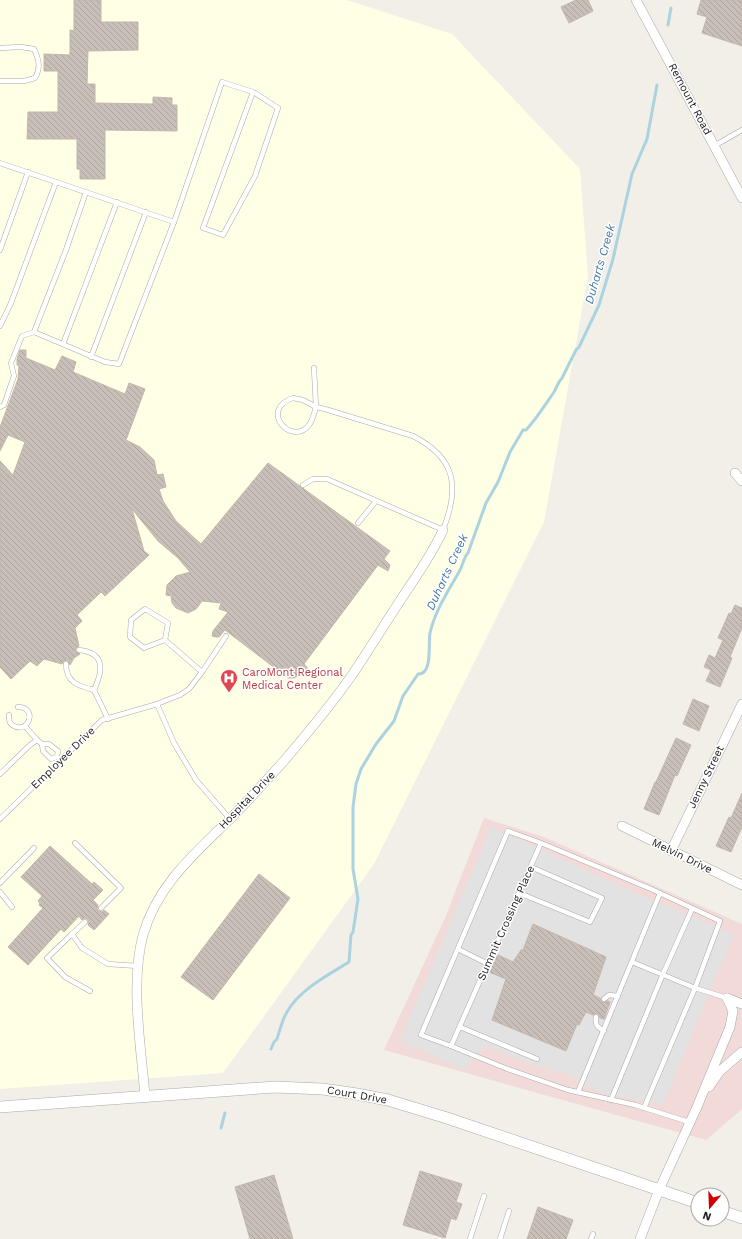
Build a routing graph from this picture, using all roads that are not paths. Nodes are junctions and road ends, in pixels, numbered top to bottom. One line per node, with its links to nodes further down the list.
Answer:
1 (636, 0): 6 (street, Remount Road)
2 (0, 48): 3 (lane)
3 (0, 81)
4 (252, 92): 4 (lane); 14 (lane)
5 (742, 130): 6 (lane)
6 (714, 146): 11 (street, Remount Road)
7 (0, 163): 8 (lane)
8 (28, 172): 9 (lane); 15 (lane)
9 (56, 182): 10 (lane); 16 (lane)
10 (86, 192): 12 (lane); 17 (lane)
11 (742, 198)
12 (117, 202): 13 (lane); 18 (lane)
13 (146, 212): 14 (lane); 19 (lane)
14 (174, 222): 19 (lane)
15 (0, 250)
16 (0, 326)
17 (34, 332): 18 (lane); 22 (lane)
18 (62, 344): 19 (lane)
19 (91, 357)
20 (314, 368): 21 (lane)
21 (316, 407): 21 (lane); 28 (lane)
22 (0, 408)
23 (735, 473): 24 (street)
24 (742, 481)
25 (303, 485): 26 (lane)
26 (376, 501): 27 (lane); 28 (lane)
27 (358, 523)
28 (443, 530): 46 (street, Hospital Drive)
29 (226, 636): 33 (lane)
30 (165, 640): 30 (lane); 33 (lane)
31 (79, 650): 34 (lane)
32 (66, 664): 34 (lane)
33 (202, 672): 35 (lane, Employee Drive)
34 (94, 690): 39 (lane)
35 (157, 704): 39 (lane, Employee Drive); 46 (lane)
36 (742, 704): 51 (street, Jenny Street)
37 (18, 706): 40 (lane)
38 (9, 715): 40 (lane)
39 (108, 719): 43 (lane, Employee Drive)
40 (25, 726): 41 (lane)
41 (37, 740): 42 (lane); 44 (lane)
42 (42, 744): 43 (lane); 43 (lane)
43 (59, 759): 45 (lane, Employee Drive)
44 (0, 774)
45 (0, 818)
46 (230, 819): 66 (street, Hospital Drive)
47 (622, 826): 51 (street, Melvin Drive)
48 (75, 843): 59 (lane)
49 (541, 843): 52 (lane, Summit Crossing Place); 57 (lane); 63 (lane)
50 (34, 848): 53 (lane)
51 (671, 851): 54 (street, Melvin Drive)
52 (531, 867): 56 (lane, Summit Crossing Place); 56 (lane)
53 (0, 883)
54 (742, 885)
55 (0, 892): 58 (lane)
56 (519, 893): 65 (lane, Summit Crossing Place)
57 (660, 894): 60 (lane); 64 (lane)
58 (12, 907)
59 (101, 908)
60 (692, 908): 67 (lane); 68 (lane)
61 (85, 922): 62 (lane)
62 (72, 934): 66 (lane); 69 (lane)
63 (458, 949): 65 (lane); 77 (lane)
64 (632, 962): 67 (lane); 70 (lane)
65 (488, 964): 75 (lane, Summit Crossing Place)
66 (138, 966): 81 (street, Hospital Drive)
67 (663, 974): 68 (lane); 83 (lane)
68 (695, 988): 71 (lane); 85 (lane)
69 (90, 991)
70 (618, 996): 72 (lane); 76 (lane)
71 (726, 998): 73 (street); 82 (street)
72 (604, 999)
73 (742, 1004)
74 (596, 1016): 76 (lane)
75 (460, 1027): 77 (lane, Summit Crossing Place); 79 (lane)
76 (604, 1031): 80 (lane)
77 (451, 1046): 80 (lane)
78 (742, 1052): 82 (street)
79 (537, 1059)
80 (578, 1092): 83 (lane)
81 (145, 1096): 84 (street, Court Drive); 87 (street, Court Drive)
82 (701, 1098): 86 (street)
83 (611, 1100): 85 (lane)
84 (0, 1108)
85 (644, 1108): 86 (lane)
86 (689, 1122): 87 (street)
87 (659, 1190): 89 (street, Court Drive); 95 (street)
88 (484, 1196): 93 (lane)
89 (690, 1200)
90 (509, 1211): 94 (lane)
91 (730, 1214): 92 (street)
92 (742, 1218)
93 (470, 1239)
94 (500, 1239)
95 (640, 1239)

